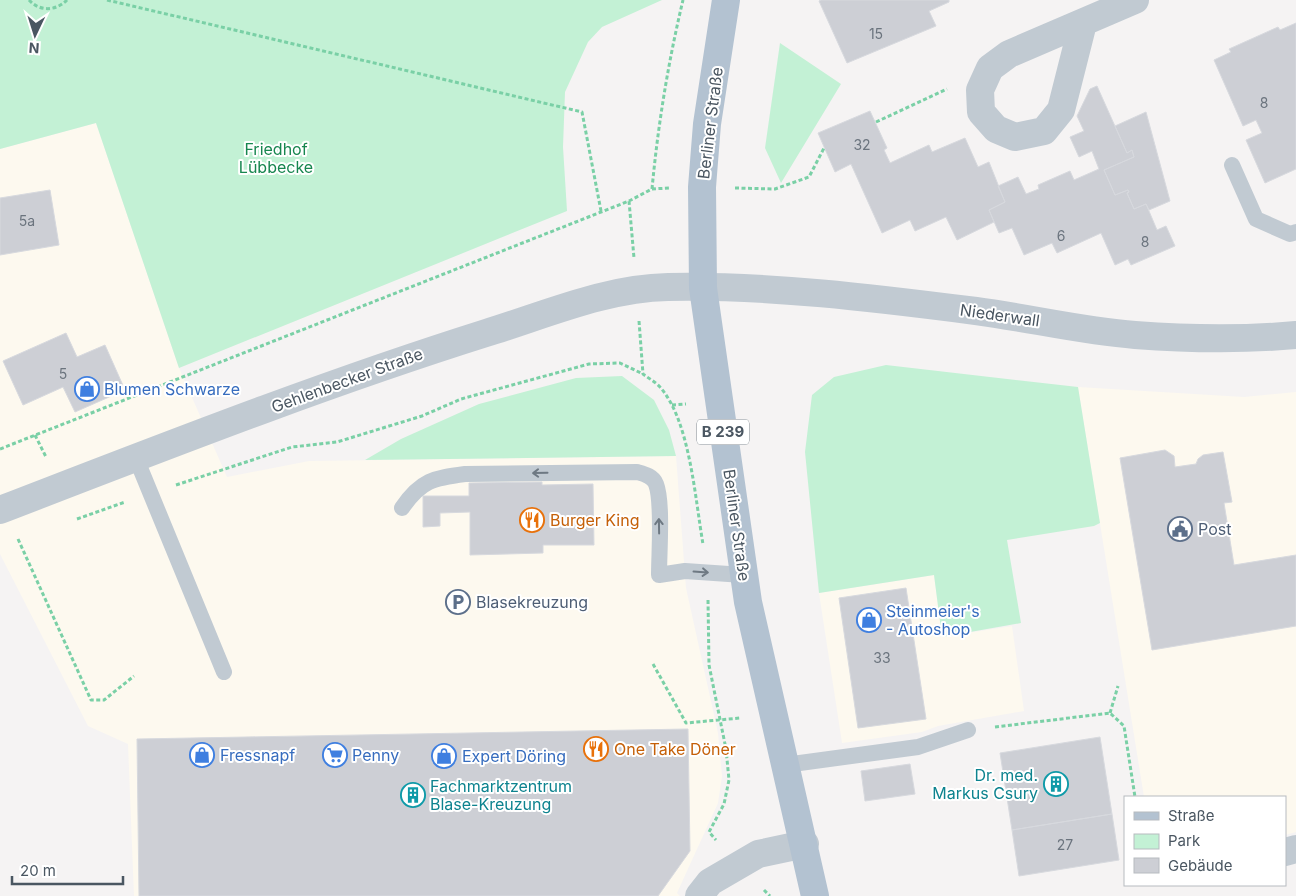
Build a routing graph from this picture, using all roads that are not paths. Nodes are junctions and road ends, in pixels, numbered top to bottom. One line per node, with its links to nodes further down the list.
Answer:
1 (726, 0): 6 (main road, Berliner Straße / B 239)
2 (1135, 0): 3 (street)
3 (1083, 23): 3 (street)
4 (1232, 165): 5 (lane)
5 (1296, 232)
6 (703, 288): 7 (street, Niederwall); 8 (street, Gehlenbecker Straße); 11 (main road, Berliner Straße / B 239)
7 (1296, 335)
8 (136, 458): 10 (street, Gehlenbecker Straße); 12 (lane)
9 (402, 508): 11 (lane)
10 (0, 510)
11 (743, 575): 14 (main road, Berliner Straße / B 239)
12 (224, 672)
13 (968, 730): 14 (lane)
14 (785, 765): 15 (main road, Berliner Straße / B 239)
15 (805, 844): 16 (street); 17 (main road, Berliner Straße / B 239)
16 (700, 896)
17 (816, 896)

